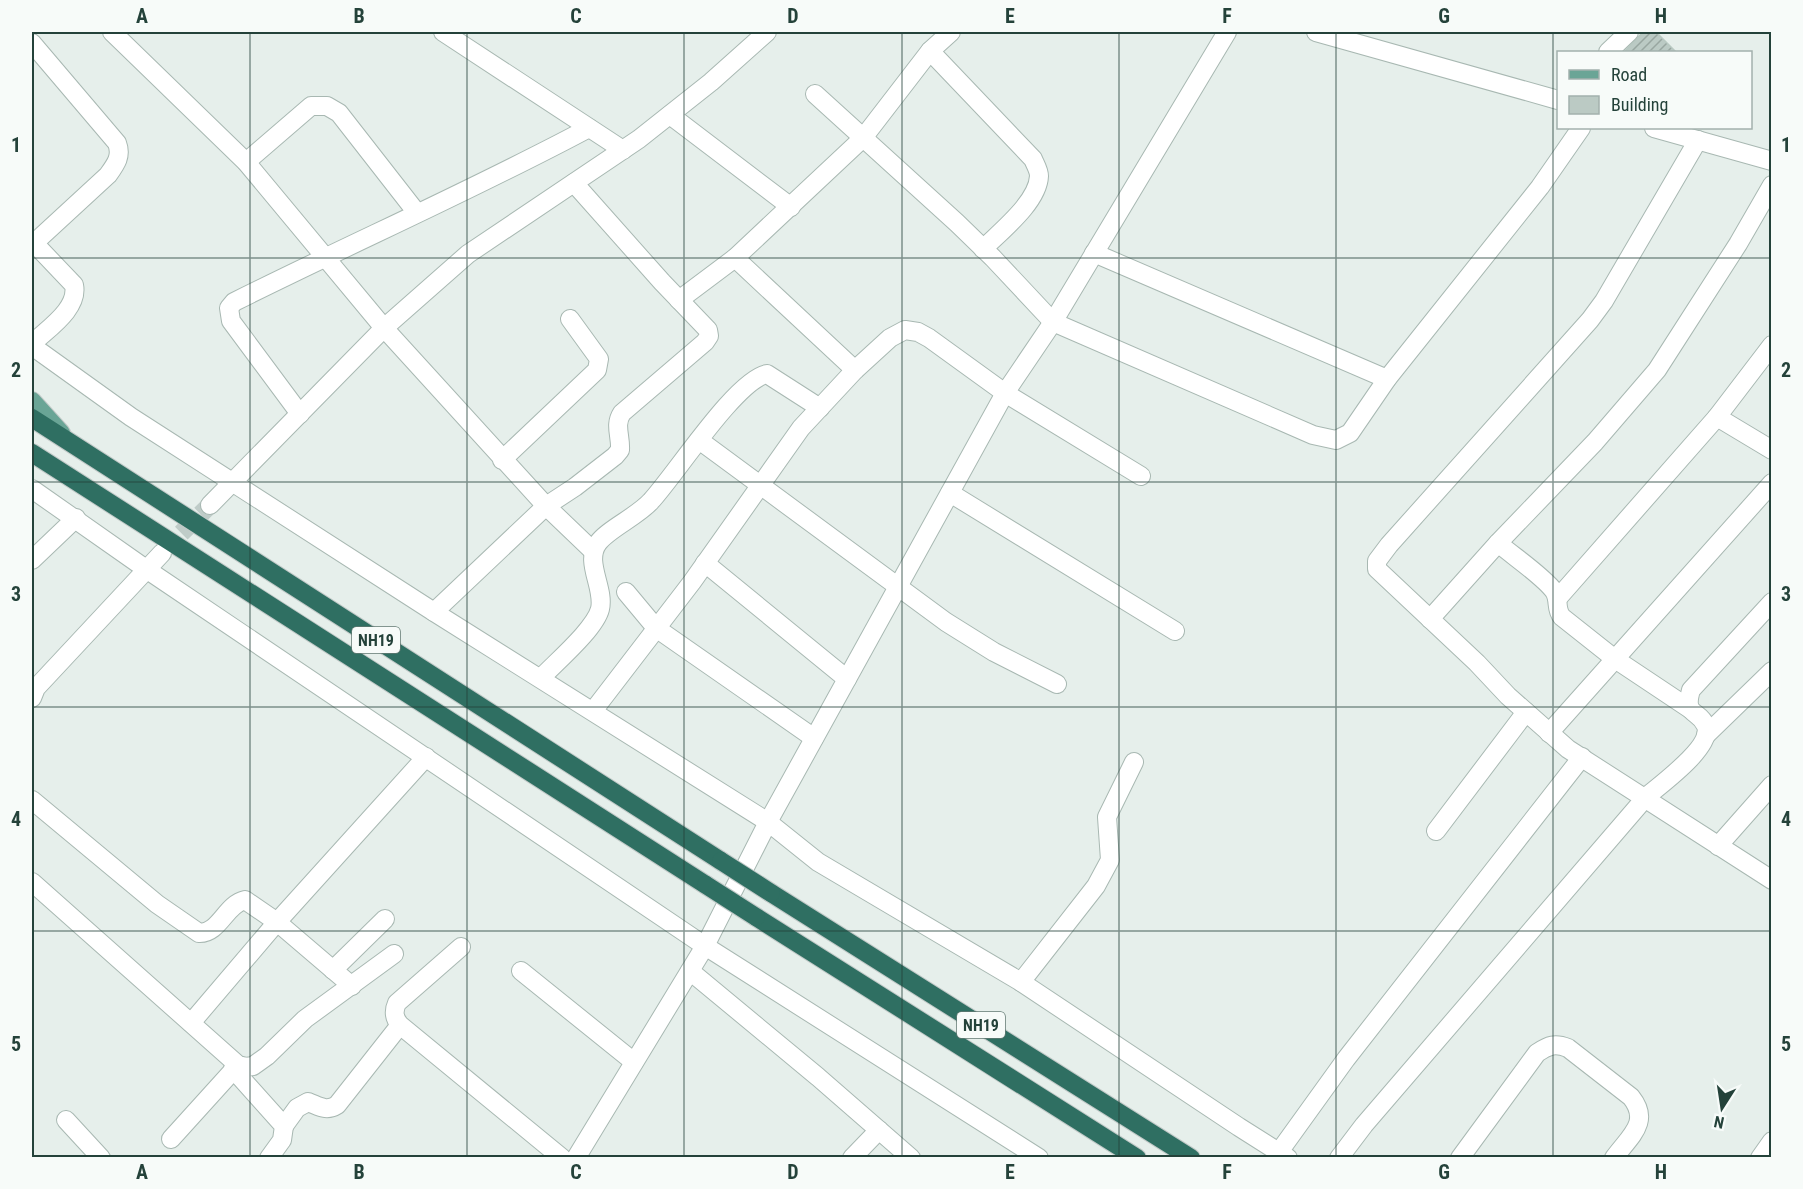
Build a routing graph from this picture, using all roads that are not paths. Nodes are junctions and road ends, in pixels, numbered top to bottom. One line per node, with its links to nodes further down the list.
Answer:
1 (112, 32): 22 (street)
2 (767, 32): 14 (street)
3 (951, 32): 10 (street)
4 (1227, 32): 29 (street)
5 (1316, 32): 8 (street)
6 (1629, 32): 11 (street)
7 (456, 35): 15 (street)
8 (1374, 39): 13 (street)
9 (32, 43): 27 (street)
10 (930, 51): 18 (street); 28 (street)
11 (1609, 51)
12 (815, 94): 18 (street)
13 (1557, 100)
14 (670, 115): 20 (street); 25 (street)
15 (589, 128): 20 (street); 26 (street)
16 (1580, 129): 39 (street)
17 (1658, 129): 19 (street)
18 (863, 138): 25 (street); 28 (street)
19 (1698, 140): 21 (street); 71 (street)
20 (623, 150): 23 (street)
21 (1772, 161)
22 (246, 162): 26 (street); 30 (street)
23 (574, 183): 32 (street); 35 (street)
24 (1772, 185): 60 (street)
25 (790, 207): 31 (street)
26 (417, 213): 30 (street)
27 (33, 244): 36 (street)
28 (983, 249): 34 (street)
29 (1094, 253): 34 (street); 39 (street)
30 (326, 256): 35 (street); 43 (street)
31 (735, 258): 32 (street); 38 (street)
32 (679, 300): 58 (street)
33 (570, 319): 50 (street)
34 (1053, 322): 39 (street); 40 (street)
35 (384, 328): 43 (street); 50 (street)
36 (32, 345): 52 (street)
37 (1772, 345): 44 (street)
38 (855, 369): 40 (street); 42 (street)
39 (1387, 379)
40 (1005, 393): 51 (street); 56 (street)
41 (32, 401): 47 (main road)
42 (820, 408): 46 (street); 54 (street)
43 (300, 414): 52 (street)
44 (1717, 417): 48 (street); 68 (street)
45 (32, 418): 47 (highway, NH19)
46 (699, 440): 54 (street); 61 (street)
47 (74, 447): 125 (highway, NH19, bridge)
48 (1772, 450)
49 (32, 453): 124 (highway, NH19, bridge)
50 (502, 460): 58 (street)
51 (1141, 477)
52 (232, 482): 57 (street); 70 (street)
53 (1772, 483): 74 (street)
54 (760, 484): 64 (street); 66 (street)
55 (32, 489): 59 (street)
56 (950, 493): 66 (street); 73 (street)
57 (210, 505)
58 (546, 506): 61 (street); 70 (street)
59 (76, 518): 63 (street); 65 (street)
60 (1498, 543): 68 (street); 71 (street)
61 (593, 551): 76 (street)
62 (162, 553): 65 (street)
63 (32, 560)
64 (705, 563): 72 (street); 77 (street)
65 (146, 569): 79 (street); 86 (street)
66 (897, 588): 77 (street); 78 (street)
67 (626, 592): 72 (street)
68 (1558, 598): 74 (street)
69 (1772, 602): 80 (street)
70 (434, 612): 76 (street)
71 (1430, 619): 82 (street)
72 (656, 628): 81 (street); 85 (street)
73 (1175, 630)
74 (1615, 658): 80 (street); 83 (street)
75 (1772, 671): 84 (street)
76 (541, 678): 81 (street)
77 (847, 679): 85 (street)
78 (1057, 684)
79 (32, 698)
80 (1690, 709): 84 (street)
81 (593, 711): 92 (street)
82 (1526, 712): 83 (street); 93 (street)
83 (1549, 733): 87 (street)
84 (1706, 735): 90 (street)
85 (814, 738): 92 (street)
86 (426, 757): 98 (street); 100 (street)
87 (1582, 757): 90 (street); 116 (street)
88 (1134, 762): 105 (street)
89 (1772, 785): 94 (street)
90 (1646, 797): 94 (street); 126 (street)
91 (32, 800): 98 (street)
92 (768, 822): 100 (street); 105 (street)
93 (1436, 831)
94 (1718, 846): 95 (street)
95 (1772, 880)
96 (32, 882): 107 (street)
97 (385, 920): 102 (street)
98 (276, 922): 102 (street); 107 (street)
99 (461, 946): 108 (street)
100 (705, 946): 104 (street); 123 (street)
101 (394, 954): 106 (street)
102 (333, 970): 106 (street)
103 (521, 971): 109 (street)
104 (690, 971): 109 (street); 113 (street)
105 (1021, 982): 116 (street)
106 (352, 986): 110 (street)
107 (191, 1023): 110 (street)
108 (400, 1025): 112 (street); 119 (street)
109 (634, 1062): 120 (street)
110 (235, 1067): 112 (street); 114 (street)
111 (66, 1120): 117 (street)
112 (284, 1126): 118 (street)
113 (879, 1130): 121 (street); 122 (street)
114 (171, 1139)
115 (1772, 1141): 129 (street)
116 (1283, 1155)
117 (101, 1158)
118 (269, 1158)
119 (562, 1158)
120 (576, 1158)
121 (852, 1158)
122 (911, 1158)
123 (1039, 1158)
124 (1137, 1158)
125 (1191, 1158)
126 (1339, 1158)
127 (1460, 1158): 128 (street)
128 (1614, 1158)
129 (1760, 1158)

